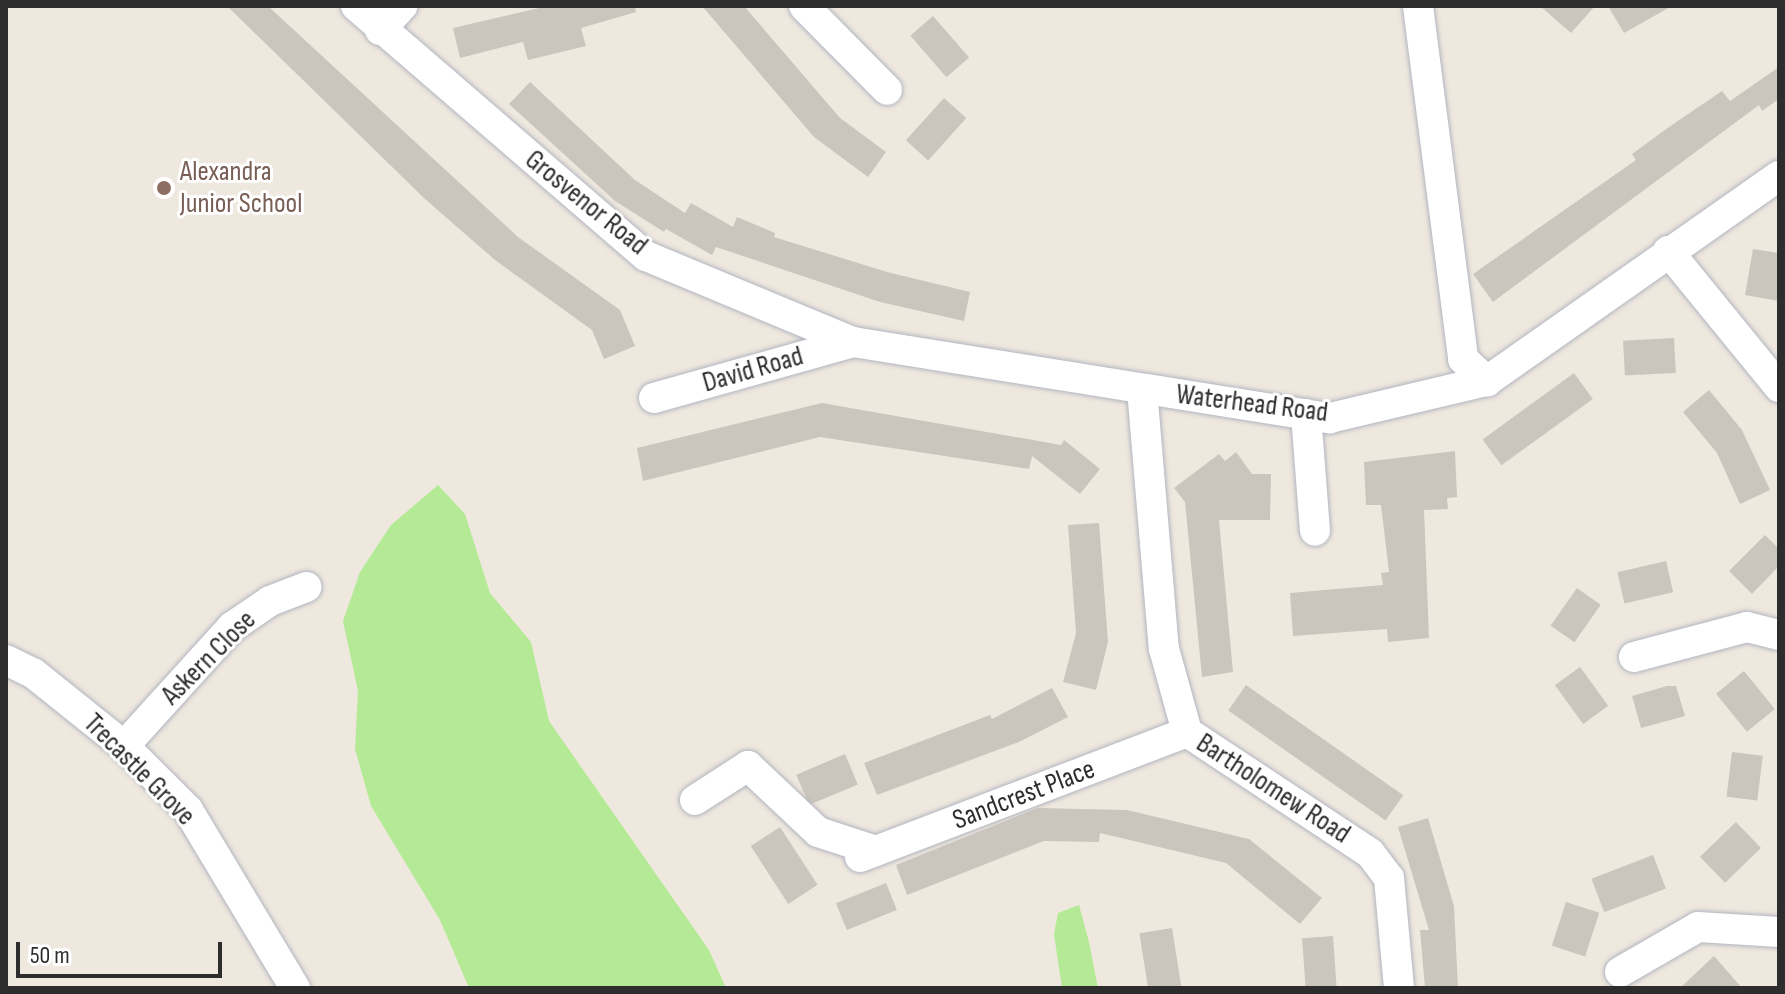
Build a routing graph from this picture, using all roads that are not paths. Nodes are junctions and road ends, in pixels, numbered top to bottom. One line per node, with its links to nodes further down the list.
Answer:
1 (356, 6): 5 (street, Grosvenor Road)
2 (402, 6): 5 (street)
3 (804, 6): 6 (street)
4 (1418, 6): 10 (street)
5 (380, 30): 9 (street, Grosvenor Road)
6 (887, 90)
7 (1779, 176): 8 (street, Waterhead Road)
8 (1668, 251): 10 (street, Waterhead Road); 11 (street)
9 (853, 342): 12 (street, Waterhead Road); 13 (street, David Road)
10 (1487, 381): 14 (street, Waterhead Road)
11 (1779, 387)
12 (1142, 389): 14 (street, Waterhead Road); 20 (street, Bartholomew Road)
13 (654, 398)
14 (1306, 414): 15 (street)
15 (1315, 531)
16 (306, 587): 21 (street, Askern Close)
17 (1779, 635): 18 (street)
18 (1634, 657)
19 (6, 660): 21 (street, Trecastle Grove)
20 (1187, 732): 22 (street, Sandcrest Place); 26 (street, Bartholomew Road)
21 (124, 746): 25 (street, Trecastle Grove)
22 (695, 800)
23 (1779, 932): 24 (street)
24 (1620, 972)
25 (295, 988)
26 (1399, 988)

